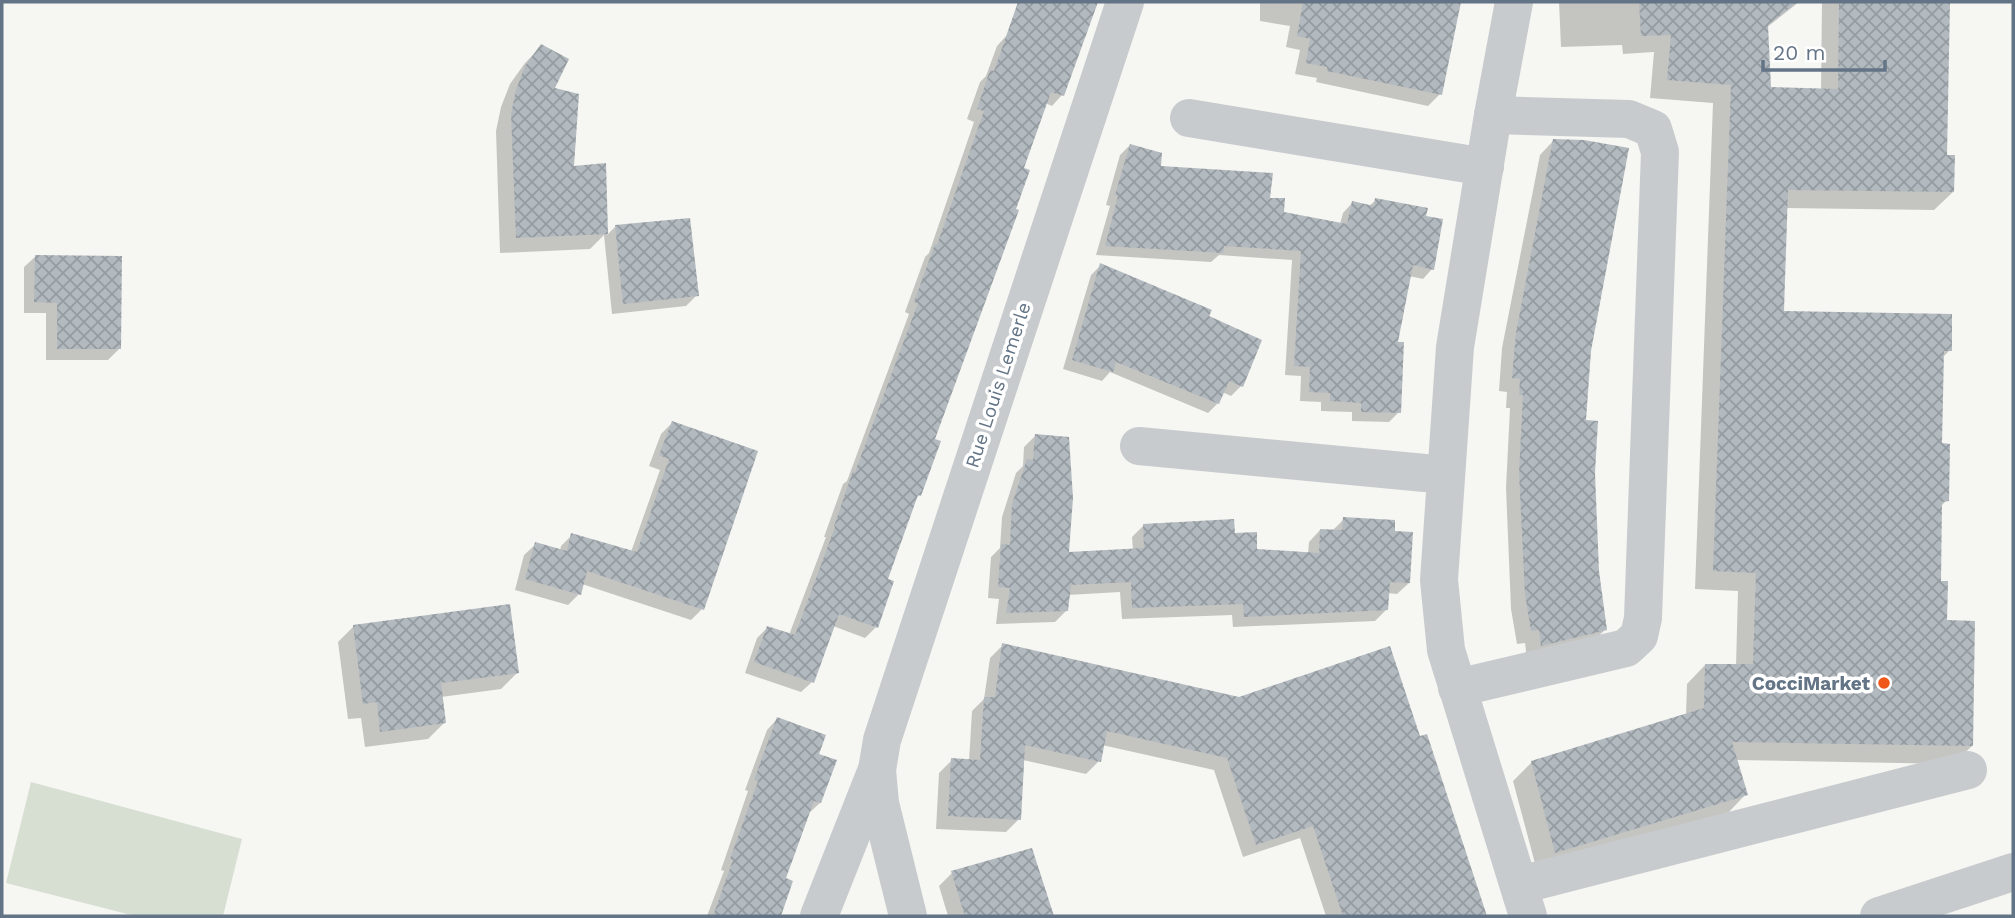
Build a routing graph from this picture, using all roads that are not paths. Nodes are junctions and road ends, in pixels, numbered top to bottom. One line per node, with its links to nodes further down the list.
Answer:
1 (1125, 2): 9 (street, Rue Louis Lemerle)
2 (1514, 2): 3 (street)
3 (1493, 115): 5 (street); 8 (street)
4 (1189, 118): 5 (street)
5 (1485, 167): 7 (street)
6 (1139, 446): 7 (street)
7 (1446, 475): 8 (street)
8 (1457, 688): 12 (street)
9 (877, 770): 13 (street, Rue Louis Lemerle); 14 (street, Rue Louis Lemerle)
10 (1968, 770): 12 (street)
11 (2013, 872): 15 (street)
12 (1524, 901)
13 (819, 916)
14 (908, 916)
15 (1879, 916)

